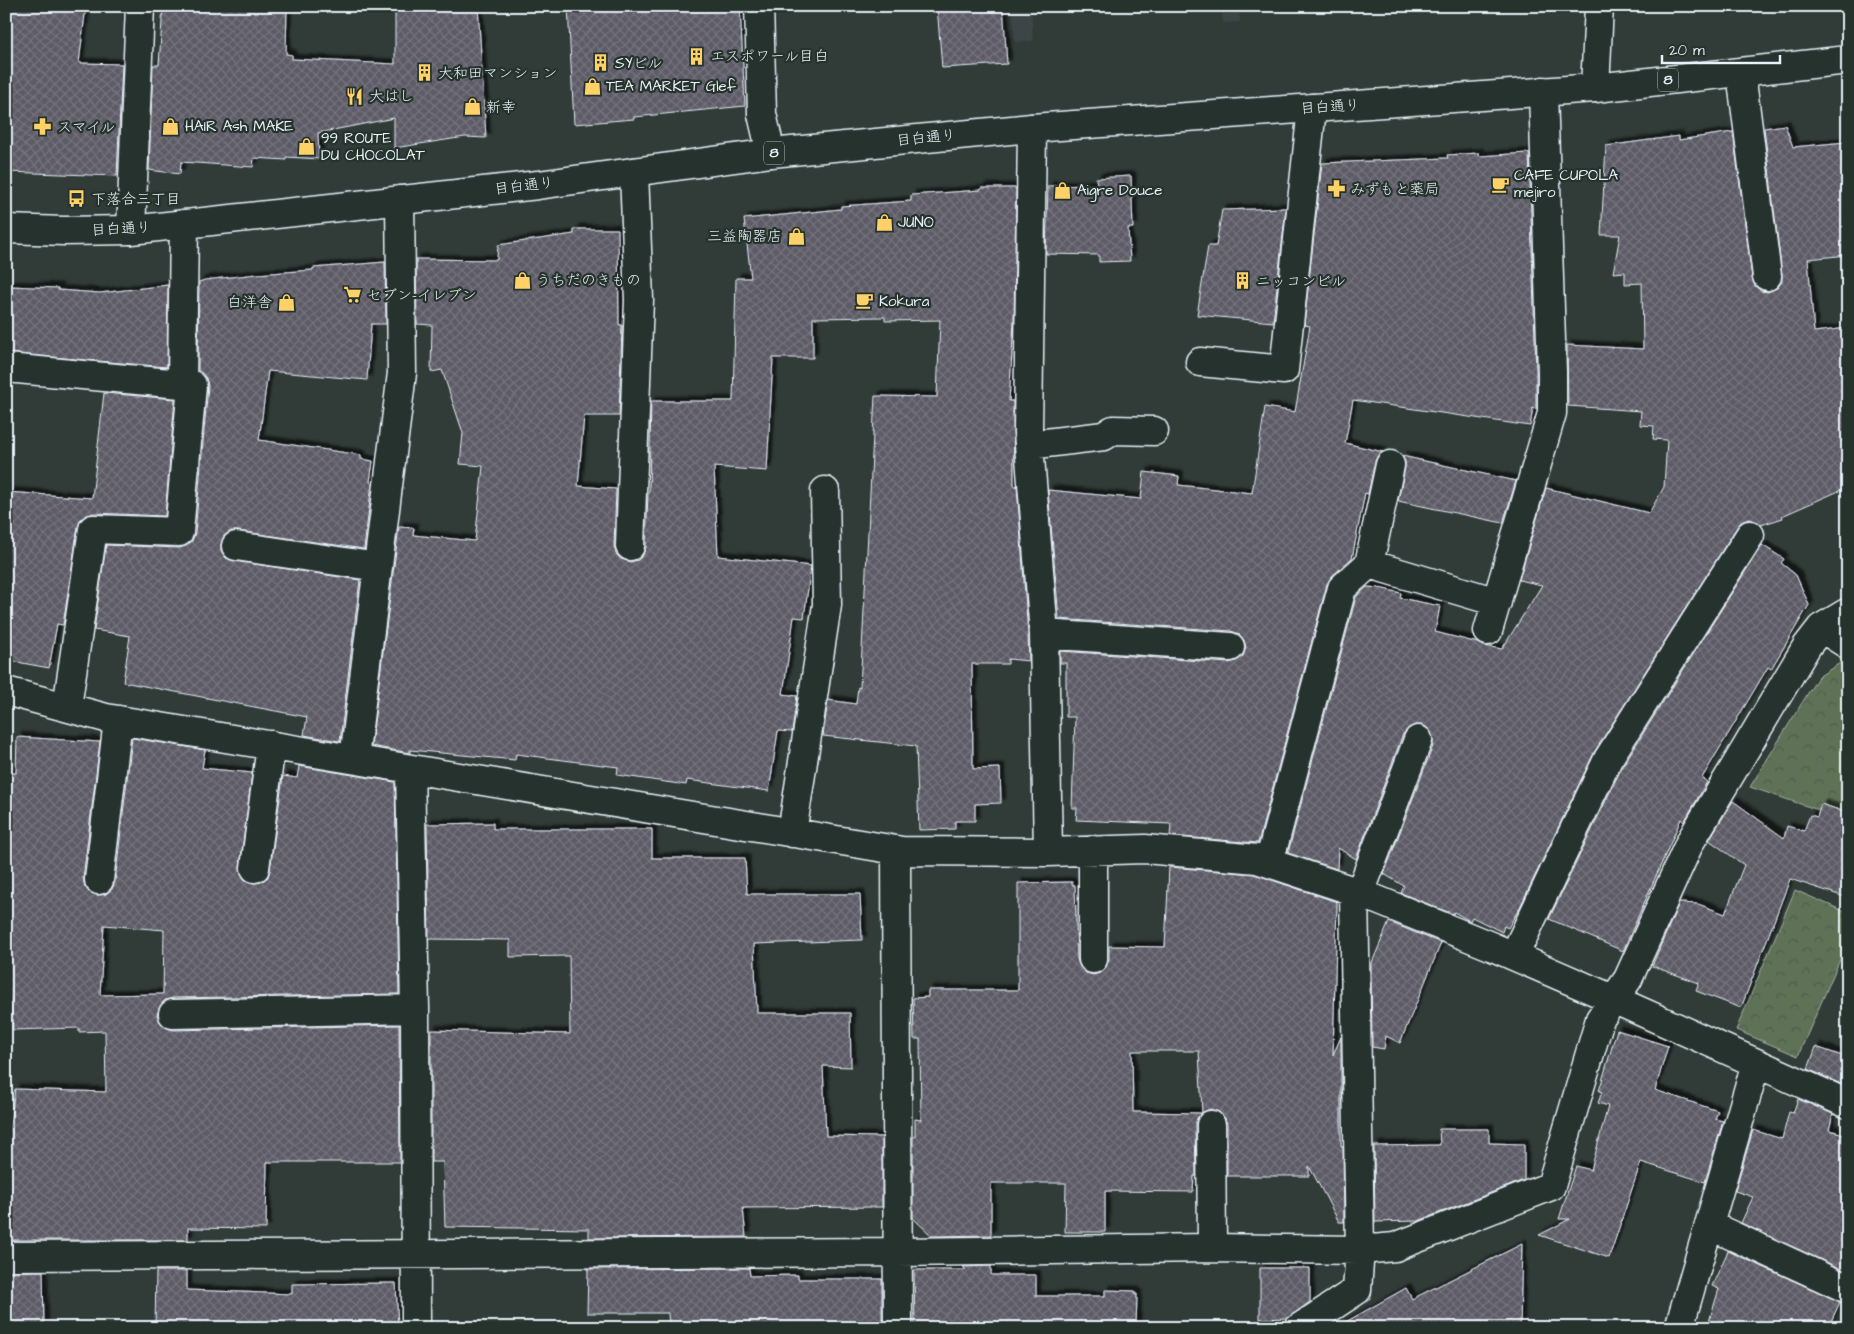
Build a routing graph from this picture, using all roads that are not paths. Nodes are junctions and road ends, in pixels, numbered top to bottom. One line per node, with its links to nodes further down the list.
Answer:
1 (140, 6): 15 (street)
2 (759, 6): 10 (street)
3 (1600, 6): 6 (street)
4 (1848, 60): 5 (street, 目白通り / 8)
5 (1741, 73): 6 (street, 目白通り / 8); 16 (street)
6 (1594, 88): 7 (street, 目白通り / 8)
7 (1543, 91): 8 (street, 目白通り / 8); 29 (street)
8 (1312, 108): 9 (street, 目白通り / 8); 17 (street)
9 (1032, 128): 10 (street, 目白通り / 8); 21 (street)
10 (771, 153): 11 (street, 目白通り / 8)
11 (634, 172): 12 (street, 目白通り / 8); 26 (street)
12 (400, 200): 13 (street, 目白通り / 8); 28 (street)
13 (184, 224): 15 (street, 目白通り / 8); 19 (street)
14 (6, 229): 15 (street, 目白通り / 8)
15 (131, 230)
16 (1767, 276)
17 (1200, 362)
18 (6, 368): 19 (street)
19 (182, 384): 37 (street)
20 (1154, 431): 21 (street)
21 (1029, 445): 33 (street)
22 (1390, 465): 27 (street)
23 (825, 491): 43 (street)
24 (1750, 535): 51 (street)
25 (236, 546): 28 (street)
26 (630, 546)
27 (1369, 564): 29 (street); 47 (street)
28 (378, 567): 41 (street)
29 (1497, 602): 32 (street)
30 (1848, 612): 31 (street)
31 (1822, 628): 34 (street); 53 (street)
32 (1488, 631)
33 (1044, 634): 35 (street); 46 (street)
34 (1848, 645)
35 (1230, 647)
36 (6, 691): 37 (street)
37 (67, 707): 38 (street)
38 (118, 720): 40 (street); 49 (street)
39 (1418, 740): 50 (street)
40 (271, 745): 41 (street); 48 (street)
41 (354, 759): 42 (street)
42 (410, 769): 43 (street); 54 (street)
43 (792, 833): 44 (street)
44 (896, 850): 46 (street); 62 (street)
45 (1093, 850): 46 (street); 47 (street); 52 (street)
46 (1048, 852)
47 (1269, 863): 50 (street)
48 (255, 868)
49 (99, 880)
50 (1357, 892): 51 (street); 61 (street)
51 (1514, 956): 53 (street)
52 (1093, 959)
53 (1613, 999): 56 (street); 61 (street)
54 (415, 1009): 55 (street); 63 (street)
55 (173, 1014)
56 (1756, 1063): 57 (street); 59 (street)
57 (1848, 1104)
58 (1211, 1125): 60 (street)
59 (1709, 1225): 65 (street); 69 (street)
60 (1212, 1248): 61 (street); 62 (street)
61 (1360, 1250): 68 (street)
62 (898, 1252): 63 (street); 67 (street)
63 (416, 1253): 64 (street); 66 (street)
64 (6, 1256)
65 (1848, 1289)
66 (416, 1328)
67 (898, 1328)
68 (1299, 1328)
69 (1679, 1328)

